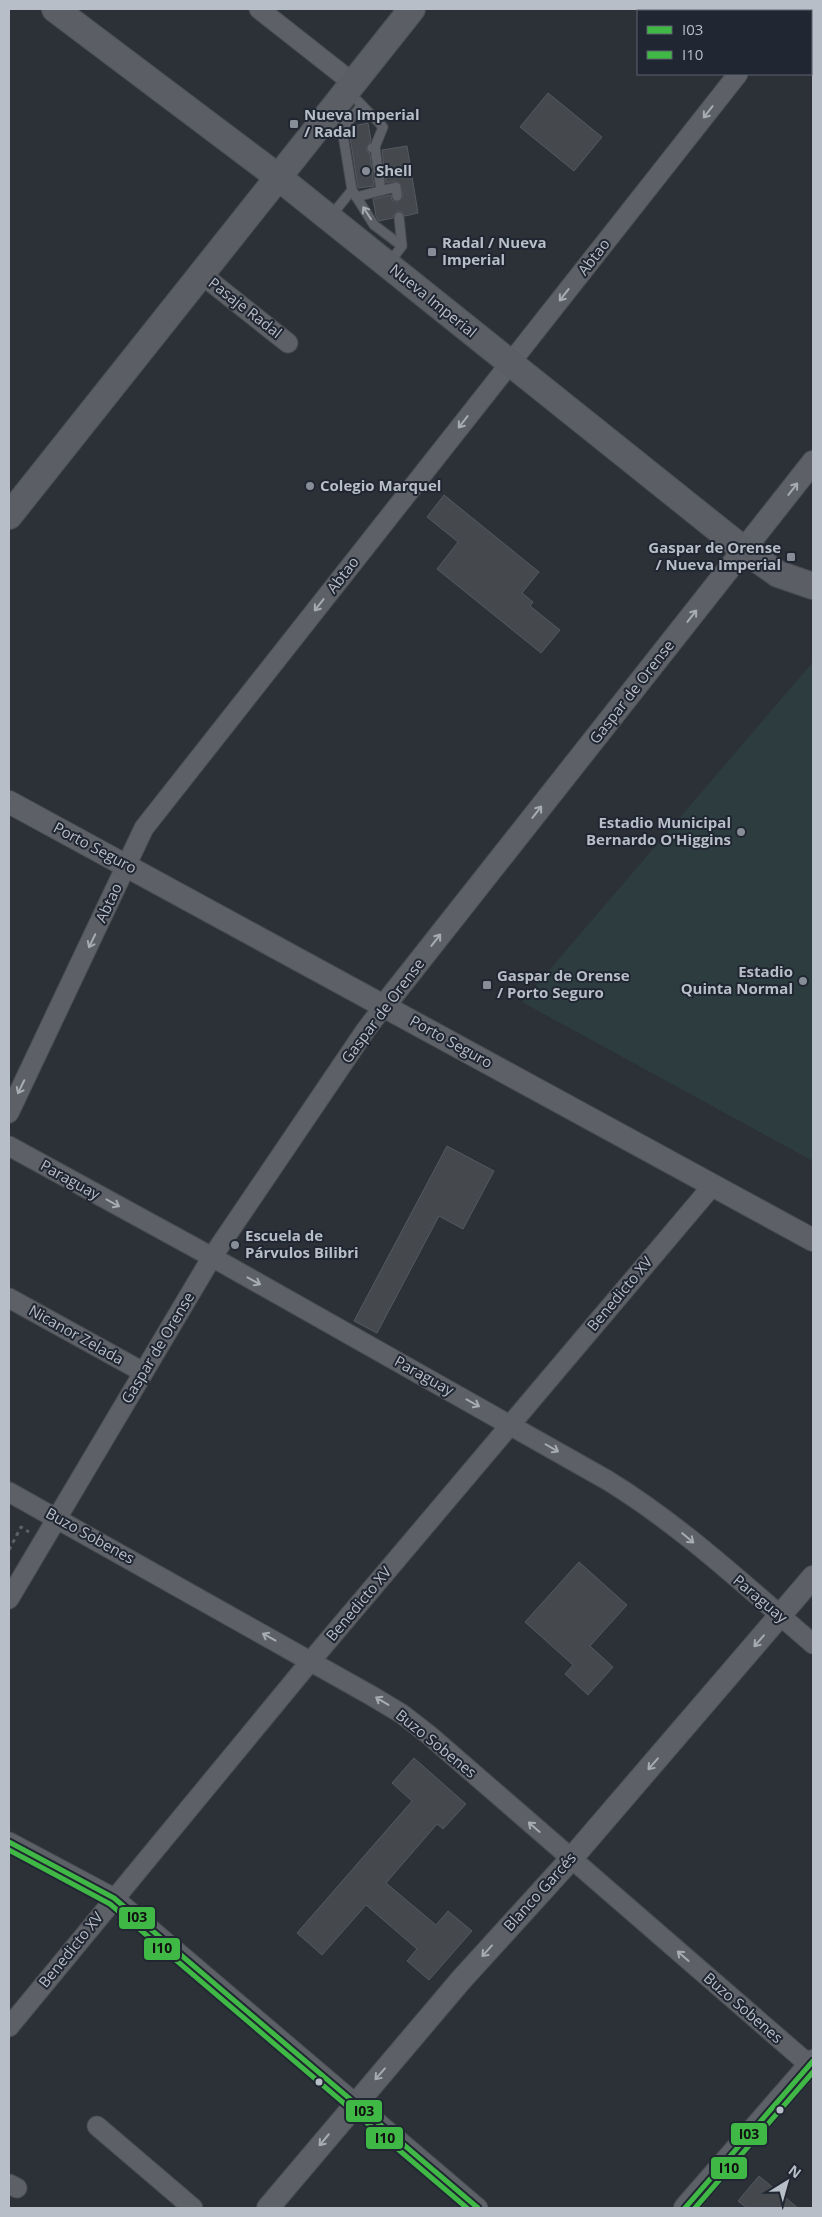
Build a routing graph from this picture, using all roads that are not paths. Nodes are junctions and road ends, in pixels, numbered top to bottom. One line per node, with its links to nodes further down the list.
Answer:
1 (54, 9): 6 (main road, Nueva Imperial)
2 (259, 9): 5 (street)
3 (412, 9): 5 (main road)
4 (737, 75): 15 (street, Abtao, one-way to 15)
5 (354, 93): 6 (main road); 7 (lane); 8 (lane)
6 (278, 178): 11 (main road, Nueva Imperial); 13 (main road)
7 (381, 191): 8 (lane); 9 (lane)
8 (354, 194): 11 (lane); 12 (lane, one-way to 8)
9 (397, 196)
10 (399, 217): 12 (lane)
11 (329, 218): 12 (main road, Nueva Imperial)
12 (395, 256): 15 (main road, Nueva Imperial)
13 (201, 274): 14 (street, Pasaje Radal); 17 (main road)
14 (288, 343)
15 (510, 363): 18 (main road, Nueva Imperial); 21 (street, Abtao, one-way to 21)
16 (813, 462): 18 (street, Gaspar de Orense, one-way to 16)
17 (9, 516)
18 (744, 550): 19 (main road, Nueva Imperial); 22 (street, Gaspar de Orense, one-way to 18)
19 (813, 586)
20 (9, 802): 21 (street, Porto Seguro)
21 (127, 865): 22 (street, Porto Seguro); 23 (street, Abtao, one-way to 23)
22 (384, 1006): 25 (street, Porto Seguro); 27 (street, Gaspar de Orense)
23 (9, 1113)
24 (9, 1146): 27 (street, Paraguay, one-way to 27)
25 (713, 1185): 26 (street, Porto Seguro); 30 (street, Benedicto XV)
26 (813, 1240)
27 (212, 1257): 29 (street, Gaspar de Orense); 30 (street, Paraguay, one-way to 30)
28 (9, 1298): 29 (street, Nicanor Zelada)
29 (144, 1372): 32 (street, Gaspar de Orense)
30 (510, 1424): 35 (street, Paraguay, one-way to 35); 37 (street, Benedicto XV)
31 (9, 1492): 32 (street, Buzo Sobenes)
32 (57, 1518): 34 (street, Gaspar de Orense); 37 (street, Buzo Sobenes, one-way to 32)
33 (813, 1577): 35 (street, Blanco Garcés)
34 (9, 1599)
35 (780, 1616): 36 (street, Paraguay); 39 (street, Blanco Garcés, one-way to 39)
36 (813, 1644)
37 (311, 1661): 39 (street, Buzo Sobenes, one-way to 37); 40 (street, Benedicto XV)
38 (9, 1842): 40 (street)
39 (570, 1859): 42 (street, Buzo Sobenes, one-way to 39); 43 (street, Blanco Garcés, one-way to 43)
40 (114, 1898): 41 (street, Benedicto XV); 43 (street)
41 (9, 2027)
42 (812, 2064): 48 (street)
43 (356, 2102): 45 (street); 47 (street, Blanco Garcés, one-way to 47)
44 (97, 2126): 46 (street)
45 (471, 2206)
46 (193, 2208)
47 (268, 2208)
48 (685, 2208)

